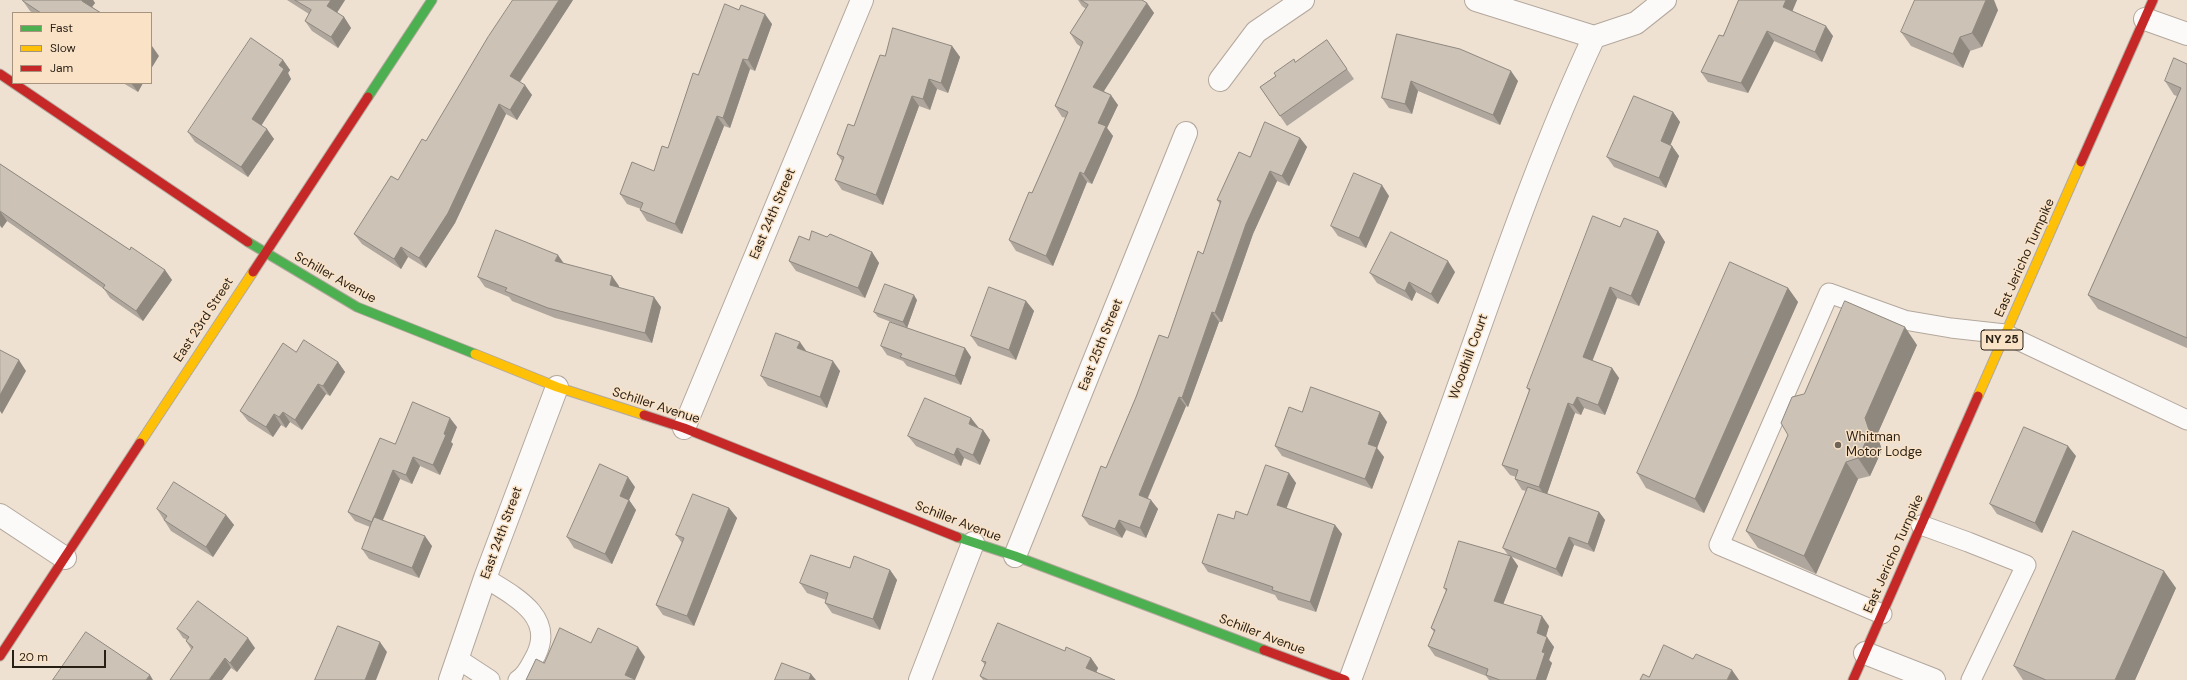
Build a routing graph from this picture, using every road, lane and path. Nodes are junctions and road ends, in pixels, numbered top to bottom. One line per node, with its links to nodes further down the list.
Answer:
1 (432, 0): 14 (street, East 23rd Street)
2 (862, 0): 18 (street, East 24th Street)
3 (1303, 0): 10 (street)
4 (1476, 0): 8 (street)
5 (1665, 0): 8 (street)
6 (2149, 9): 7 (street); 15 (street, East Jericho Turnpike / NY 25)
7 (2187, 34)
8 (1594, 37): 34 (street, Woodhill Court)
9 (0, 74): 11 (street, Schiller Avenue)
10 (1220, 80)
11 (12, 82)
12 (15, 84): 14 (street, Schiller Avenue)
13 (1186, 133): 22 (street, East 25th Street)
14 (264, 253): 16 (street, Schiller Avenue); 23 (street, East 23rd Street)
15 (2005, 334): 17 (lane); 20 (street, East Jericho Turnpike / NY 25); 25 (lane)
16 (557, 387): 18 (street, Schiller Avenue); 24 (street, East 24th Street)
17 (2187, 420)
18 (684, 428): 21 (street, Schiller Avenue)
19 (0, 515): 23 (street)
20 (1921, 526): 25 (street, East Jericho Turnpike / NY 25); 37 (lane)
21 (973, 543): 22 (street, Schiller Avenue); 32 (street)
22 (1015, 556): 33 (street, Schiller Avenue)
23 (65, 558): 27 (street, East 23rd Street)
24 (485, 578): 28 (street, East 24th Street); 31 (lane)
25 (1882, 614): 26 (street, East Jericho Turnpike / NY 25)
26 (1865, 653): 35 (street, East Jericho Turnpike / NY 25); 36 (street)
27 (0, 656)
28 (458, 659): 29 (street, East 24th Street); 30 (lane)
29 (450, 680)
30 (490, 680)
31 (518, 680)
32 (920, 680)
33 (1345, 680)
34 (1350, 680)
35 (1853, 680)
36 (1934, 680)
37 (1971, 680)

